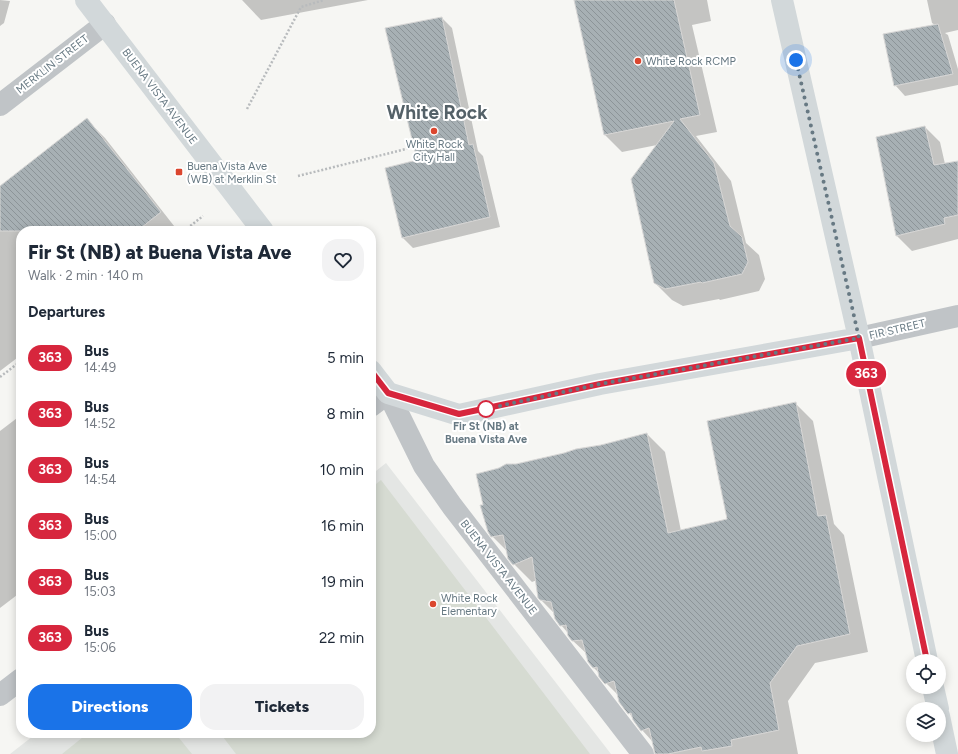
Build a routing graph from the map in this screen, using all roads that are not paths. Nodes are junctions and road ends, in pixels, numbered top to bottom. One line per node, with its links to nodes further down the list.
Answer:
1 (86, 0): 3 (street, BUENA VISTA AVENUE)
2 (782, 0): 7 (street)
3 (104, 24): 4 (street, MERKLIN STREET); 5 (street, BUENA VISTA AVENUE)
4 (0, 105)
5 (259, 226)
6 (958, 316): 7 (street, FIR STREET)
7 (859, 338): 9 (street, FIR STREET); 11 (street)
8 (376, 377): 9 (street, BUENA VISTA AVENUE)
9 (388, 393): 10 (street); 15 (street, BUENA VISTA AVENUE)
10 (376, 402)
11 (926, 654)
12 (16, 683): 13 (street)
13 (0, 695)
14 (944, 742): 16 (street)
15 (643, 754)
16 (947, 754)

